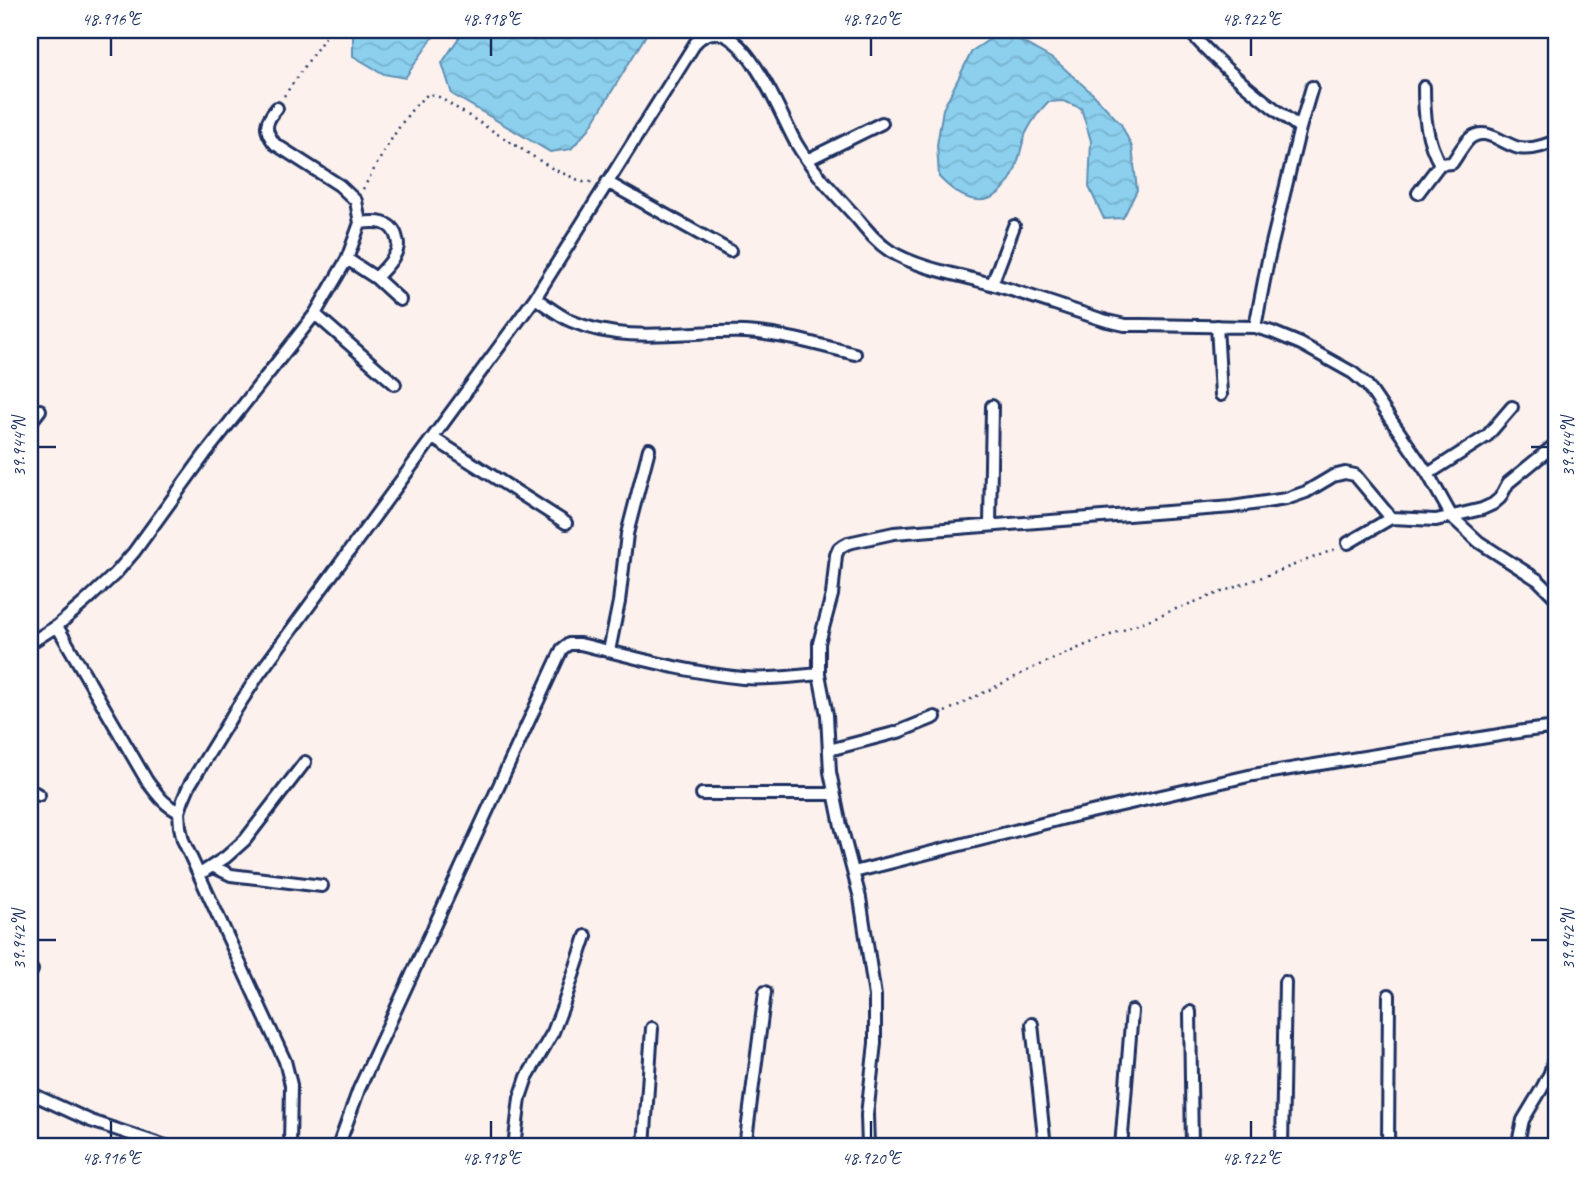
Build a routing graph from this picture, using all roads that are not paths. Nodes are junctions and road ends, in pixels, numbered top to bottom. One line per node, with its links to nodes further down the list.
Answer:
1 (1188, 30): 7 (street)
2 (710, 31): 9 (street); 11 (street)
3 (1312, 87): 7 (street)
4 (1424, 87): 10 (street)
5 (277, 108): 13 (street)
6 (882, 124): 9 (street)
7 (1300, 128): 23 (street)
8 (1557, 140): 10 (street)
9 (807, 160): 18 (street)
10 (1440, 164): 12 (street)
11 (607, 182): 15 (street); 19 (street)
12 (1418, 193)
13 (360, 222): 16 (street); 17 (street)
14 (1014, 226): 18 (street)
15 (730, 251)
16 (347, 259): 17 (street); 21 (street)
17 (376, 278): 20 (street)
18 (992, 284): 22 (street)
19 (535, 298): 24 (street); 31 (street)
20 (400, 300)
21 (316, 314): 25 (street); 41 (street)
22 (1217, 327): 23 (street); 26 (street)
23 (1255, 327): 34 (street)
24 (855, 354)
25 (396, 384)
26 (1222, 395)
27 (992, 405): 38 (street)
28 (1511, 407): 34 (street)
29 (40, 410): 30 (street)
30 (30, 423)
31 (433, 438): 37 (street); 51 (street)
32 (1557, 443): 35 (street)
33 (649, 449): 43 (street)
34 (1428, 474): 35 (street)
35 (1452, 517): 36 (street); 40 (street)
36 (1391, 518): 38 (street); 39 (street)
37 (566, 523)
38 (990, 524): 44 (street)
39 (1348, 543)
40 (1557, 599)
41 (57, 626): 42 (street); 51 (street)
42 (30, 643)
43 (609, 651): 44 (street); 69 (street)
44 (819, 674): 47 (street)
45 (935, 717): 47 (street)
46 (1557, 727): 52 (street); 54 (street)
47 (829, 750): 49 (street)
48 (305, 762): 53 (street)
49 (834, 793): 50 (street); 54 (street)
50 (702, 794)
51 (179, 811): 55 (street)
52 (1557, 842)
53 (212, 866): 55 (street); 56 (street)
54 (854, 872): 73 (street)
55 (200, 874): 68 (street)
56 (321, 886)
57 (586, 936): 70 (street)
58 (1285, 982): 77 (street)
59 (765, 992): 72 (street)
60 (1389, 995): 78 (street)
61 (1132, 1011): 75 (street)
62 (1190, 1012): 76 (street)
63 (1032, 1024): 74 (street)
64 (653, 1028): 71 (street)
65 (1557, 1034): 79 (street)
66 (30, 1093): 67 (street)
67 (169, 1147)
68 (290, 1147)
69 (338, 1147)
70 (514, 1147)
71 (644, 1147)
72 (745, 1147)
73 (868, 1147)
74 (1045, 1147)
75 (1121, 1147)
76 (1192, 1147)
77 (1282, 1147)
78 (1388, 1147)
79 (1517, 1147)

